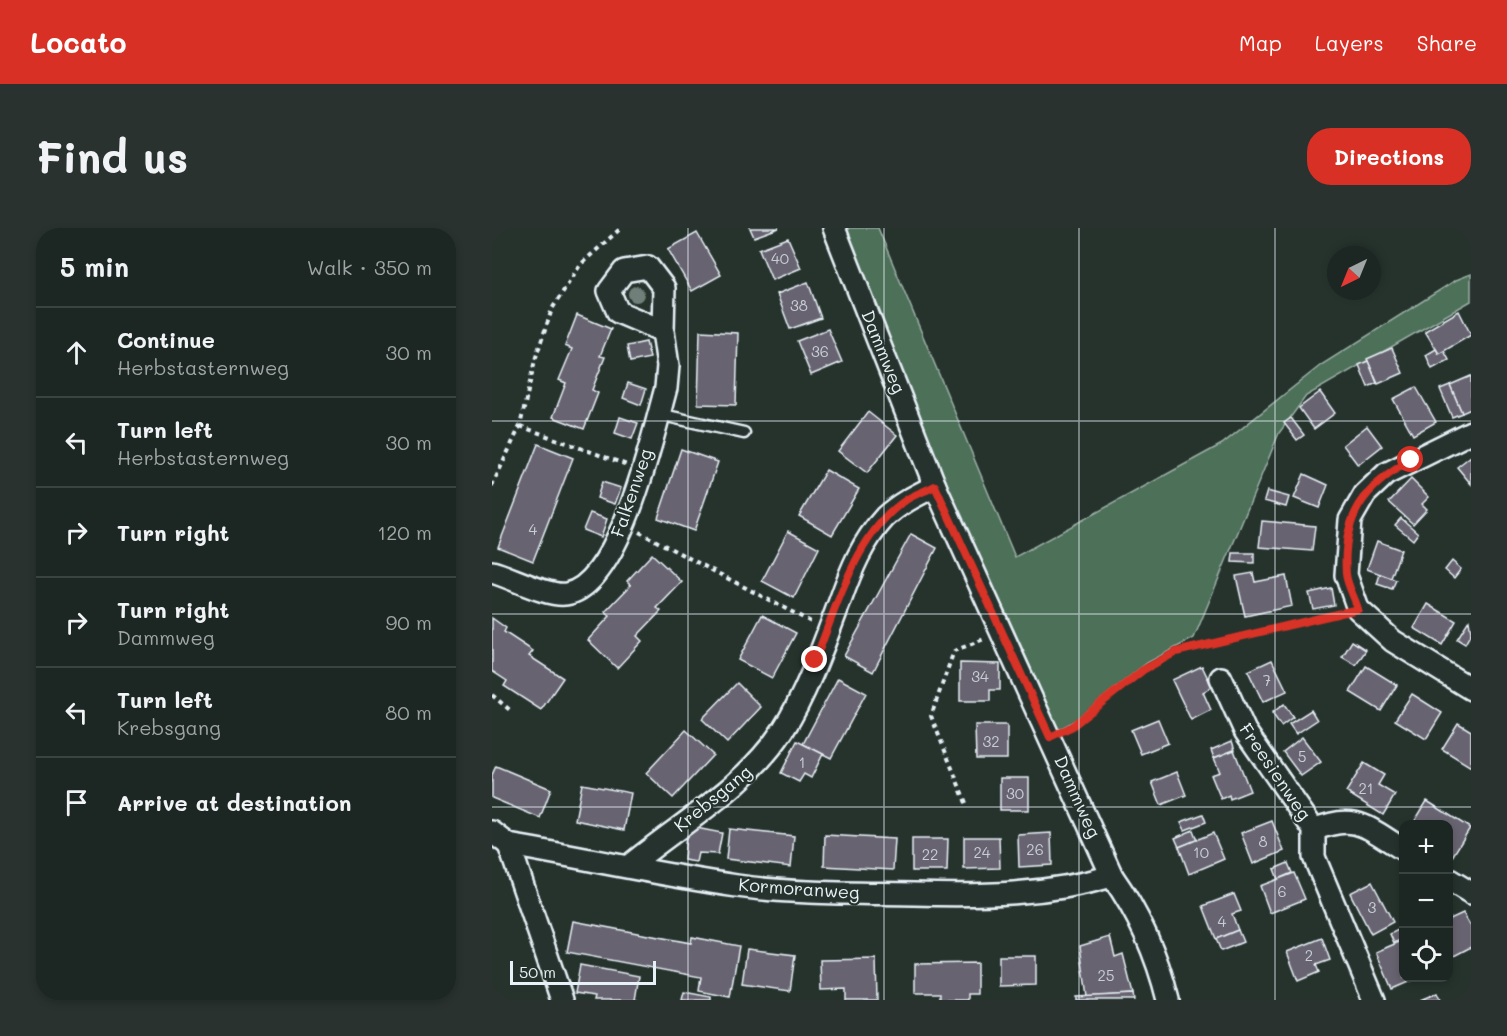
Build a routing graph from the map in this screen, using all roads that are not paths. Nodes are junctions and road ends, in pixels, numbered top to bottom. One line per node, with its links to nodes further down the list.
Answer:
1 (834, 228): 6 (street, Dammweg)
2 (663, 331): 3 (street, Falkenweg)
3 (658, 414): 5 (lane); 7 (street, Falkenweg)
4 (1471, 432): 9 (street)
5 (744, 433)
6 (935, 486): 14 (street, Krebsgang); 15 (street, Dammweg)
7 (492, 572)
8 (1221, 678): 10 (street, Freesienweg)
9 (1471, 688)
10 (1314, 830): 13 (street); 20 (street, Freesienweg)
11 (492, 832): 12 (street, Kormoranweg)
12 (509, 845): 14 (street, Kormoranweg); 18 (street)
13 (1399, 847)
14 (629, 866): 15 (street, Kormoranweg)
15 (1112, 876): 19 (street, Dammweg)
16 (1453, 882): 17 (street)
17 (1471, 893)
18 (562, 1000)
19 (1168, 1000)
20 (1374, 1000)

